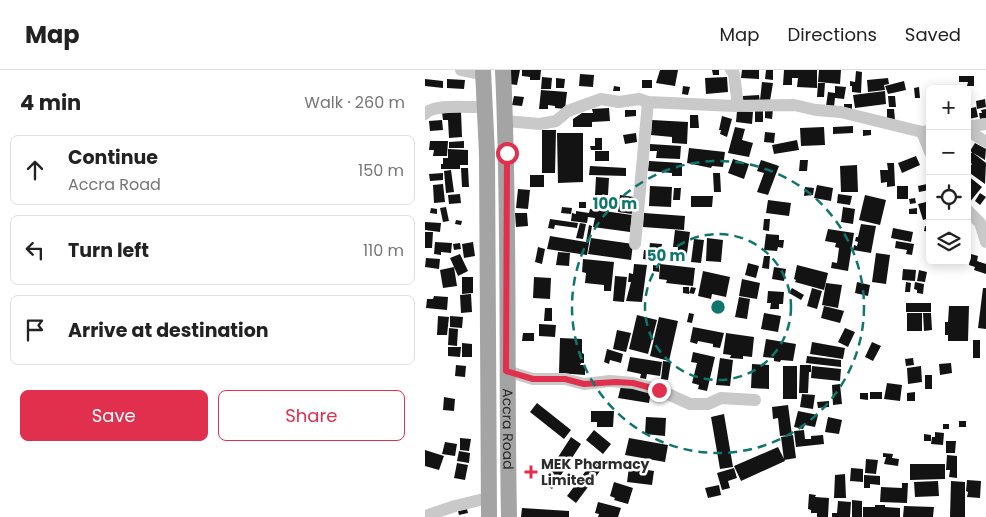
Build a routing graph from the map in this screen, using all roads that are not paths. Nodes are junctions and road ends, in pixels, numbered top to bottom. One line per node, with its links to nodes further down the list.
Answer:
1 (461, 70): 4 (street)
2 (503, 70): 9 (main road, Accra Road)
3 (731, 70): 6 (street)
4 (484, 72): 7 (main road, Accra Road)
5 (648, 102): 6 (street); 9 (street); 17 (street)
6 (737, 106): 13 (street)
7 (485, 107): 8 (street); 20 (main road, Accra Road)
8 (425, 114)
9 (505, 121): 18 (main road, Accra Road)
10 (986, 124): 11 (street)
11 (971, 127)
12 (970, 130): 14 (street)
13 (926, 132)
14 (986, 142)
15 (971, 214): 16 (street)
16 (986, 242)
17 (635, 244)
18 (506, 371): 19 (street); 23 (main road, Accra Road)
19 (755, 400)
20 (488, 498): 21 (street); 22 (main road, Accra Road)
21 (425, 516)
22 (489, 517)
23 (509, 517)

